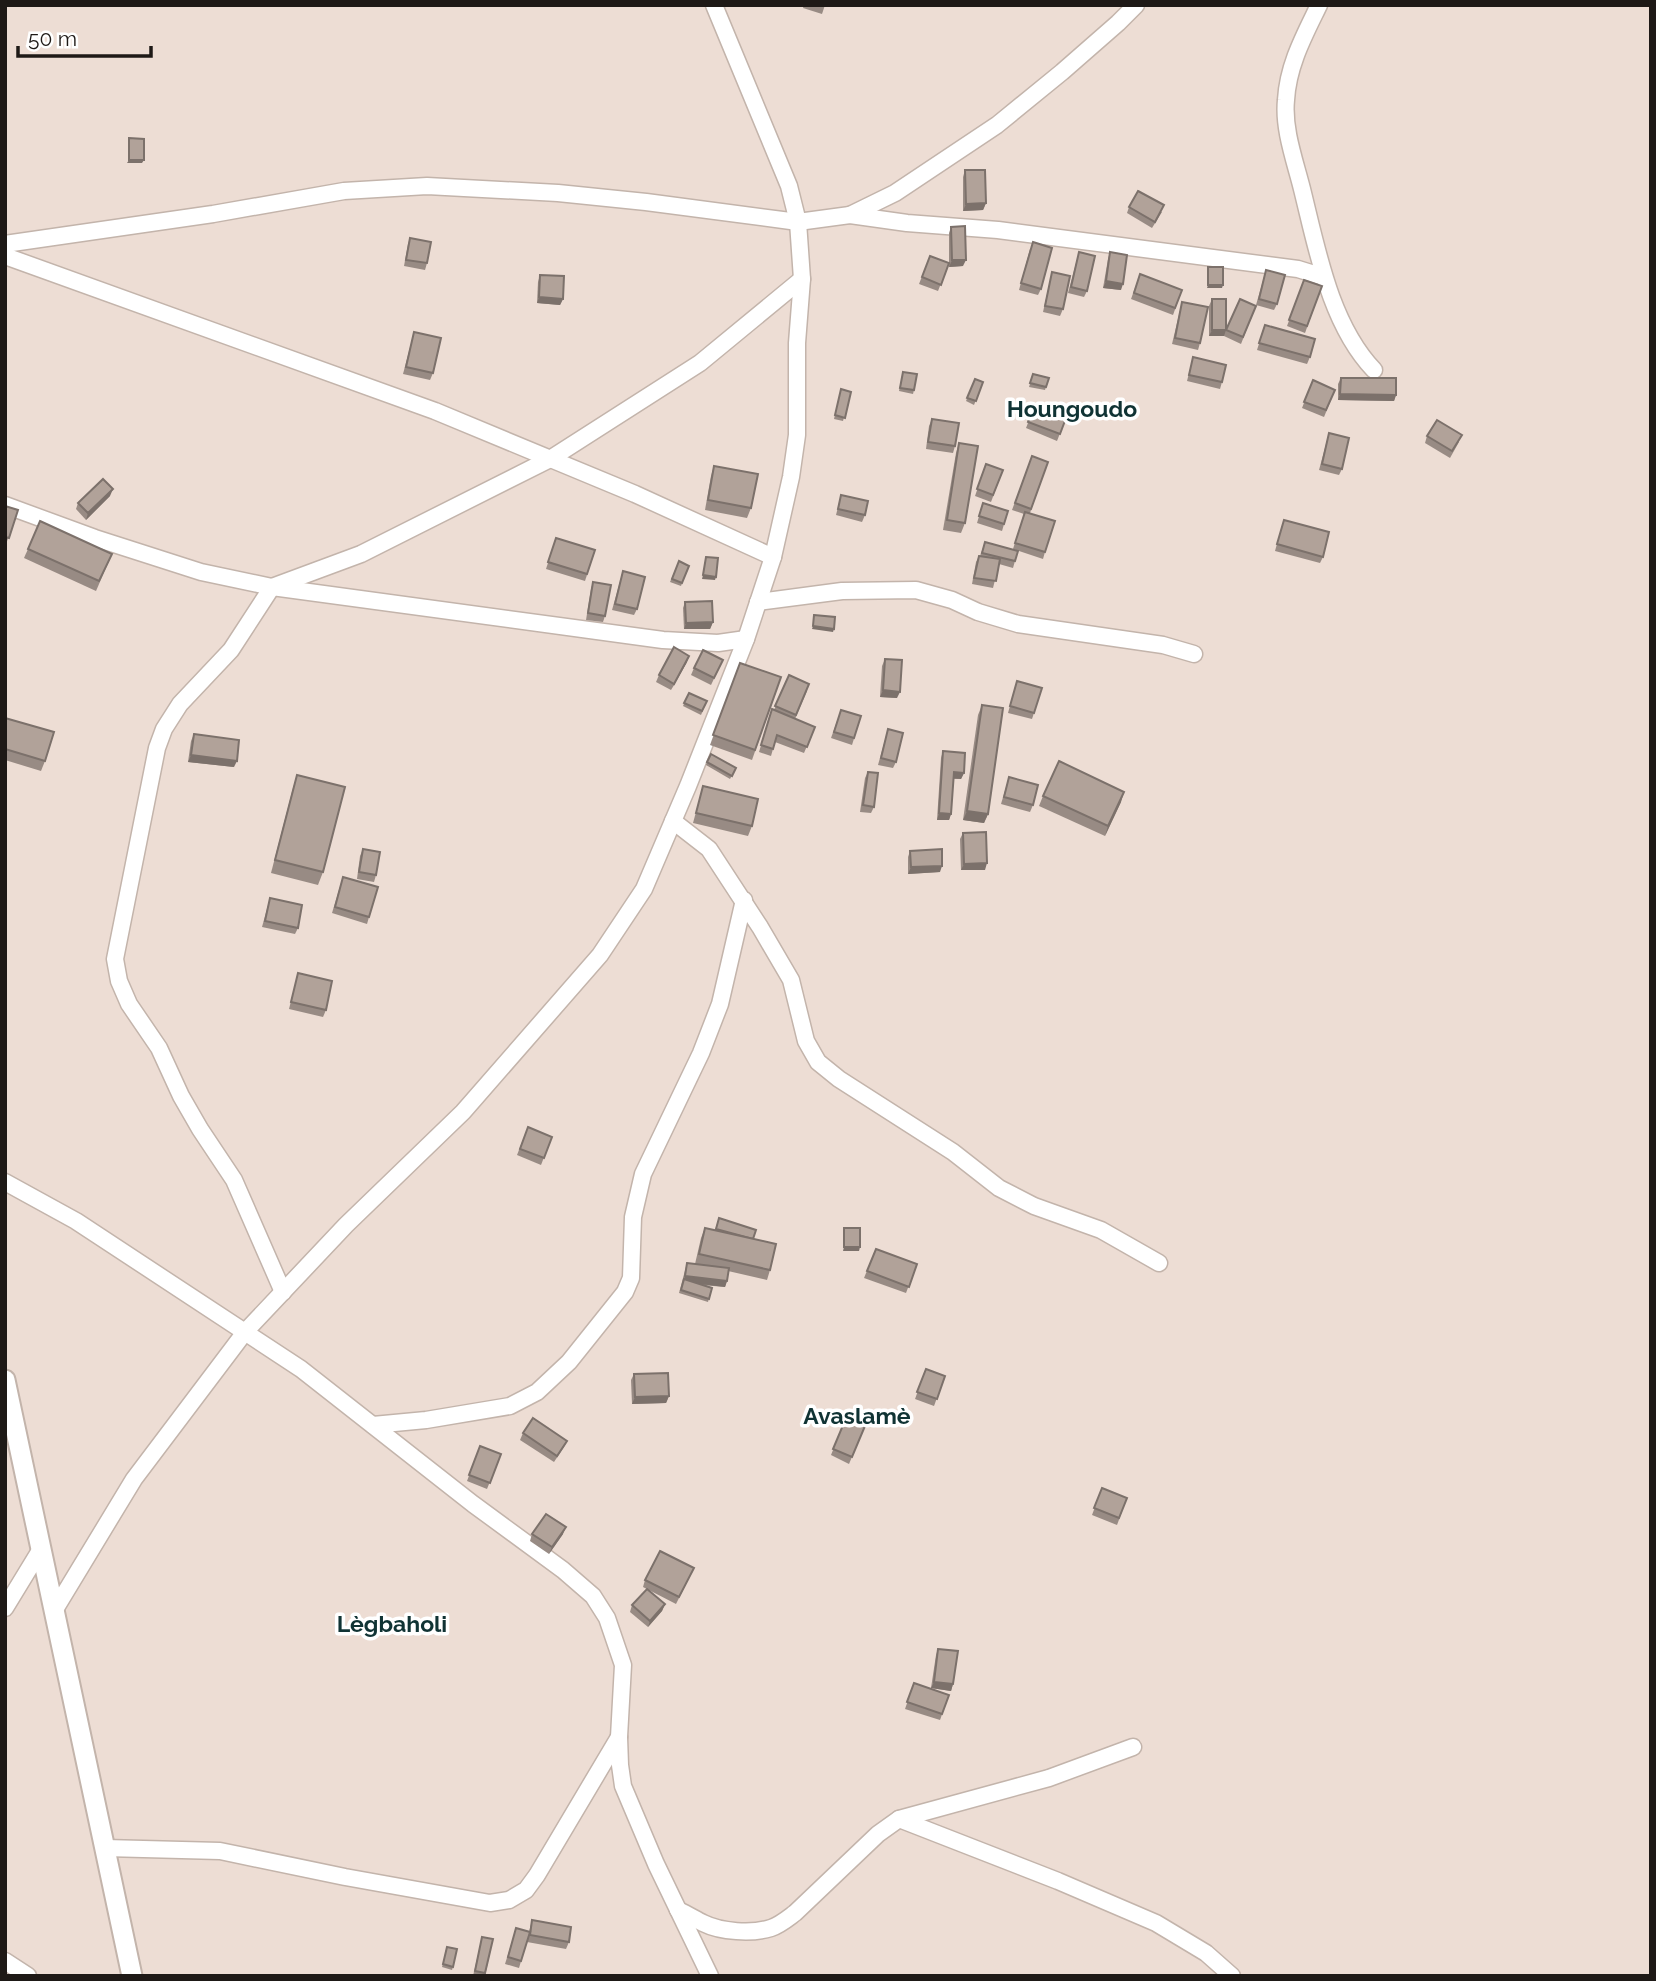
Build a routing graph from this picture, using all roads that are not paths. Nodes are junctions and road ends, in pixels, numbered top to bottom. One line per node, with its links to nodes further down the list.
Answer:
1 (714, 5): 5 (street)
2 (1136, 5): 4 (street)
3 (1318, 5): 8 (street)
4 (850, 215): 5 (street); 8 (street)
5 (798, 222): 6 (street); 9 (street)
6 (5, 244)
7 (5, 256): 11 (street)
8 (1324, 277): 10 (street)
9 (802, 279): 11 (street); 13 (street)
10 (1374, 370)
11 (550, 459): 13 (street); 14 (street)
12 (5, 505): 14 (street)
13 (773, 557): 15 (street)
14 (272, 587): 16 (street); 22 (street)
15 (758, 602): 16 (street); 17 (street)
16 (746, 639): 18 (street)
17 (1194, 654)
18 (673, 821): 19 (street); 22 (street)
19 (744, 900): 21 (street); 25 (street)
20 (5, 1182): 23 (street)
21 (1159, 1263)
22 (283, 1292): 23 (street)
23 (244, 1332): 25 (street); 28 (street)
24 (5, 1380): 26 (street)
25 (373, 1425): 29 (street)
26 (41, 1549): 27 (street); 28 (street)
27 (5, 1608)
28 (54, 1611): 32 (street)
29 (619, 1737): 32 (street); 33 (street)
30 (1133, 1747): 31 (street)
31 (899, 1819): 33 (street); 38 (street)
32 (105, 1848): 36 (street)
33 (678, 1910): 37 (street)
34 (5, 1961): 35 (street)
35 (28, 1976)
36 (132, 1976)
37 (710, 1976)
38 (1232, 1976)

